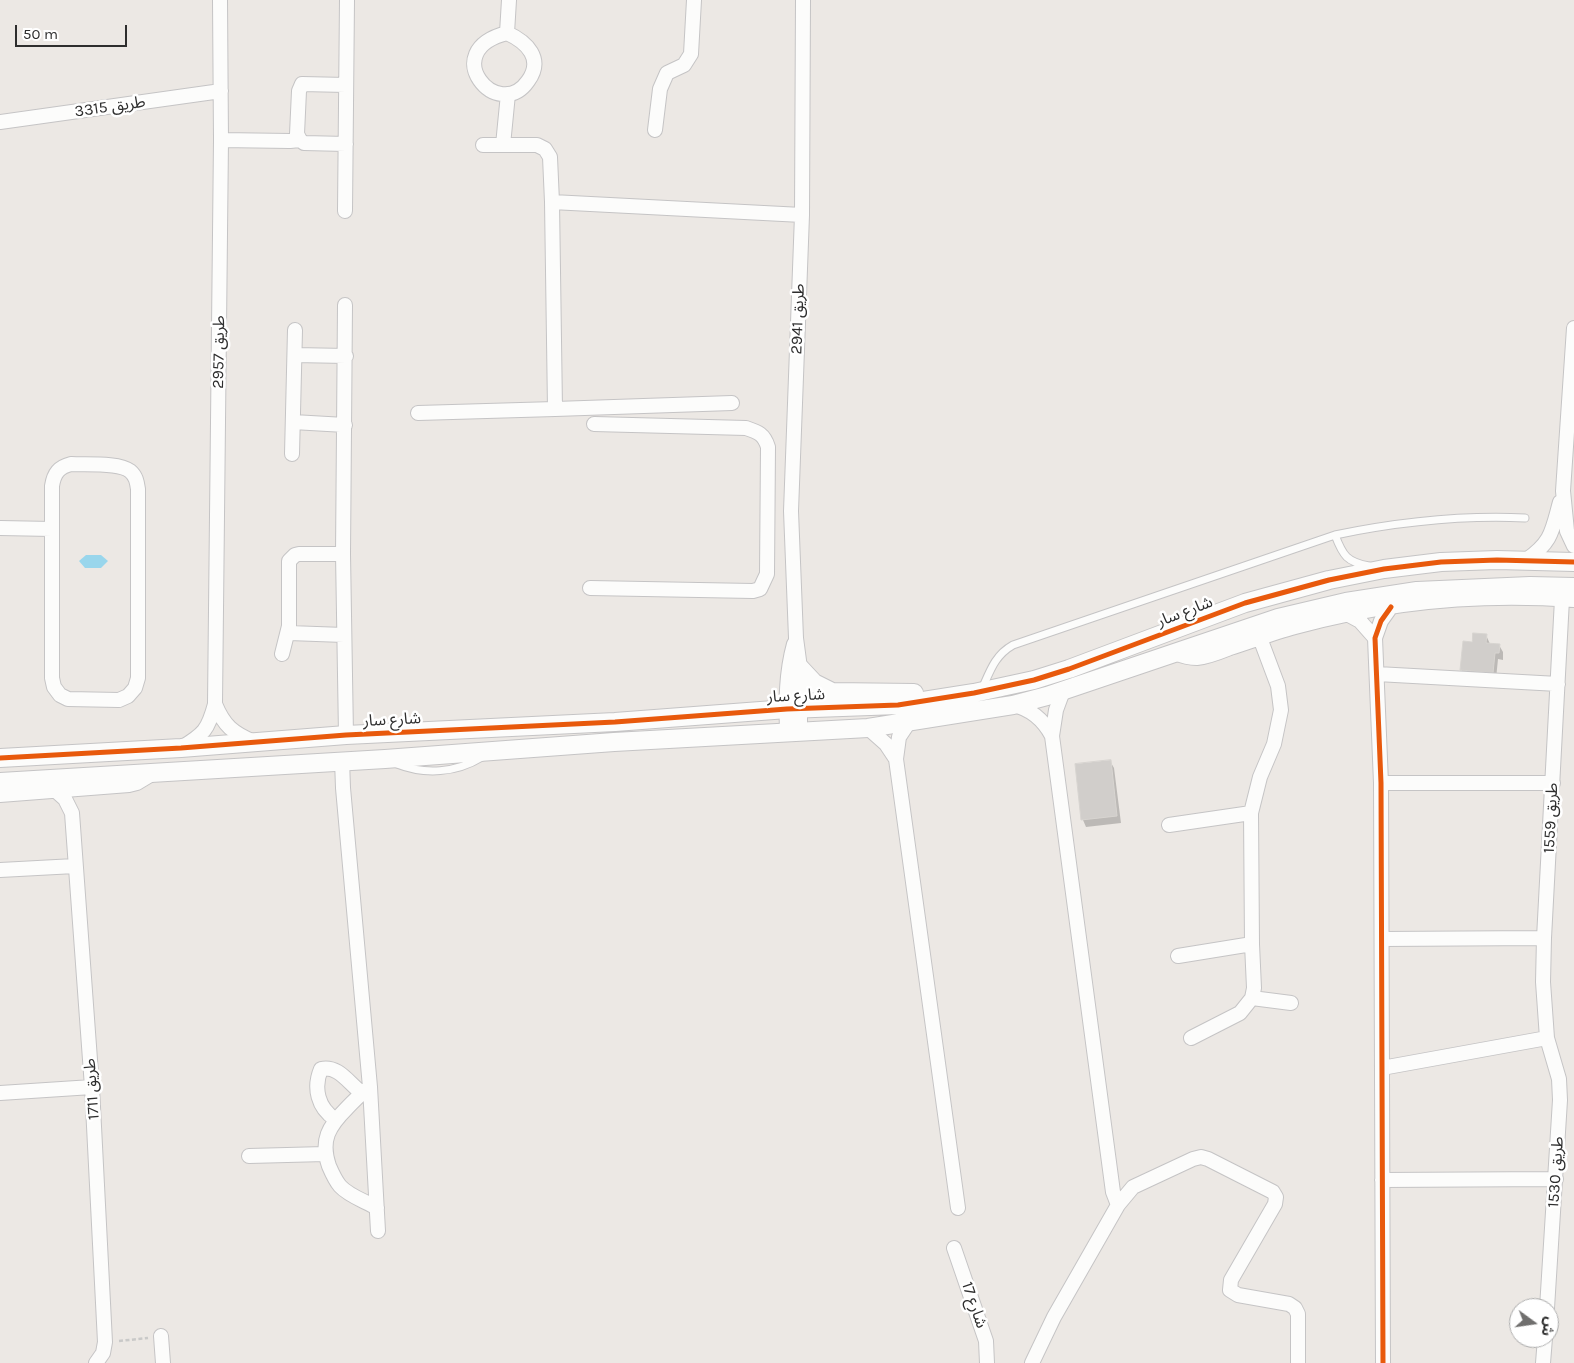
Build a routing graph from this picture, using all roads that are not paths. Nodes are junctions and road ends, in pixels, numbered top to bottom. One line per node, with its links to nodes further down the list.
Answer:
1 (220, 0): 8 (street, طريق 2957)
2 (347, 0): 7 (street)
3 (509, 0): 6 (street)
4 (694, 0): 11 (street)
5 (803, 0): 19 (street, طريق 2941)
6 (507, 33): 9 (street); 9 (street)
7 (346, 85): 13 (street); 14 (street)
8 (221, 91): 10 (street, طريق 3315); 12 (street, طريق 2957)
9 (508, 94): 16 (street)
10 (0, 122)
11 (655, 130)
12 (221, 140): 13 (street); 62 (street, طريق 2957)
13 (300, 140): 14 (street)
14 (346, 144): 18 (street)
15 (483, 145): 16 (street)
16 (503, 145): 17 (street)
17 (552, 202): 19 (street); 27 (street)
18 (345, 211)
19 (802, 215): 35 (street, طريق 2941)
20 (345, 305): 24 (street)
21 (1574, 328): 25 (street)
22 (295, 330): 23 (street)
23 (295, 355): 24 (street); 29 (street)
24 (346, 356): 31 (street)
25 (1572, 368): 33 (street)
26 (732, 403): 27 (street)
27 (555, 409): 28 (street)
28 (418, 414)
29 (293, 422): 31 (street); 32 (street)
30 (594, 424): 34 (street)
31 (345, 425): 41 (street)
32 (292, 454)
33 (1563, 492): 40 (street); 42 (street)
34 (767, 510): 35 (street); 45 (street)
35 (791, 511): 51 (street, طريق 2941)
36 (1525, 518): 39 (lane)
37 (0, 528): 38 (street)
38 (52, 529): 38 (street)
39 (1335, 535): 44 (lane); 59 (lane)
40 (1574, 546)
41 (343, 554): 49 (street); 50 (street)
42 (1526, 560): 43 (street, شارع سار); 44 (street, شارع سار)
43 (1574, 562)
44 (1384, 569): 59 (street, شارع سار)
45 (590, 588)
46 (1570, 595): 47 (street); 55 (street); 58 (street, طريق 1559)
47 (1391, 607): 48 (street); 53 (street)
48 (1346, 614): 52 (street); 53 (street)
49 (288, 633): 50 (street); 54 (street)
50 (344, 635): 68 (street)
51 (796, 638): 56 (street, طريق 2941); 64 (street, طريق 2941)
52 (1260, 638): 55 (street); 83 (street)
53 (1375, 638): 57 (street)
54 (282, 654)
55 (1175, 654): 60 (street)
56 (800, 668): 61 (street); 64 (street, طريق 2941)
57 (1377, 674): 58 (street); 77 (street)
58 (1558, 684): 78 (street, طريق 1559)
59 (981, 691): 61 (street, شارع سار)
60 (1063, 691): 63 (street); 69 (street)
61 (939, 699): 64 (street, شارع سار)
62 (215, 704): 70 (street, طريق 2957); 71 (street, طريق 2957)
63 (1013, 705): 65 (street); 69 (street)
64 (794, 709): 67 (street, طريق 2941); 68 (street, شارع سار)
65 (909, 722): 66 (street); 73 (street)
66 (868, 728): 67 (street); 73 (street)
67 (794, 731): 74 (street)
68 (346, 735): 70 (street, شارع سار)
69 (1052, 736): 104 (street)
70 (254, 743): 71 (street, شارع سار)
71 (181, 748): 72 (street, شارع سار)
72 (0, 758)
73 (896, 759): 106 (street)
74 (342, 760): 75 (street); 97 (street)
75 (152, 774): 76 (street); 79 (street)
76 (0, 782)
77 (1381, 783): 78 (street); 88 (street)
78 (1553, 783): 87 (street, طريق 1559)
79 (89, 788): 80 (street); 82 (street)
80 (56, 791): 81 (street); 82 (street)
81 (0, 795)
82 (72, 813): 85 (street, طريق 1711)
83 (1251, 813): 84 (street); 89 (street)
84 (1169, 825)
85 (75, 866): 86 (street); 96 (street, طريق 1711)
86 (0, 870)
87 (1544, 938): 88 (street); 94 (street, طريق 1559)
88 (1382, 939): 95 (street)
89 (1252, 944): 90 (street); 91 (street)
90 (1178, 956)
91 (1252, 998): 92 (street); 93 (street)
92 (1291, 1003)
93 (1191, 1038)
94 (1547, 1038): 95 (street); 102 (street, طريق 1530)
95 (1382, 1068): 103 (street)
96 (92, 1087): 98 (street); 112 (street, طريق 1711)
97 (366, 1090): 99 (street); 99 (street); 105 (street)
98 (0, 1093)
99 (335, 1120): 100 (street)
100 (325, 1154): 101 (street); 105 (street)
101 (249, 1156)
102 (1556, 1179): 103 (street); 109 (street, طريق 1530)
103 (1382, 1180): 117 (street)
104 (1118, 1205): 115 (street); 116 (street)
105 (377, 1208): 107 (street)
106 (958, 1208)
107 (378, 1231)
108 (954, 1248): 114 (street, شارع 17)
109 (1548, 1298)
110 (161, 1336): 113 (street)
111 (1544, 1348): 118 (street)
112 (96, 1363)
113 (164, 1363)
114 (987, 1363)
115 (1032, 1363)
116 (1298, 1363)
117 (1382, 1363)
118 (1543, 1363)

